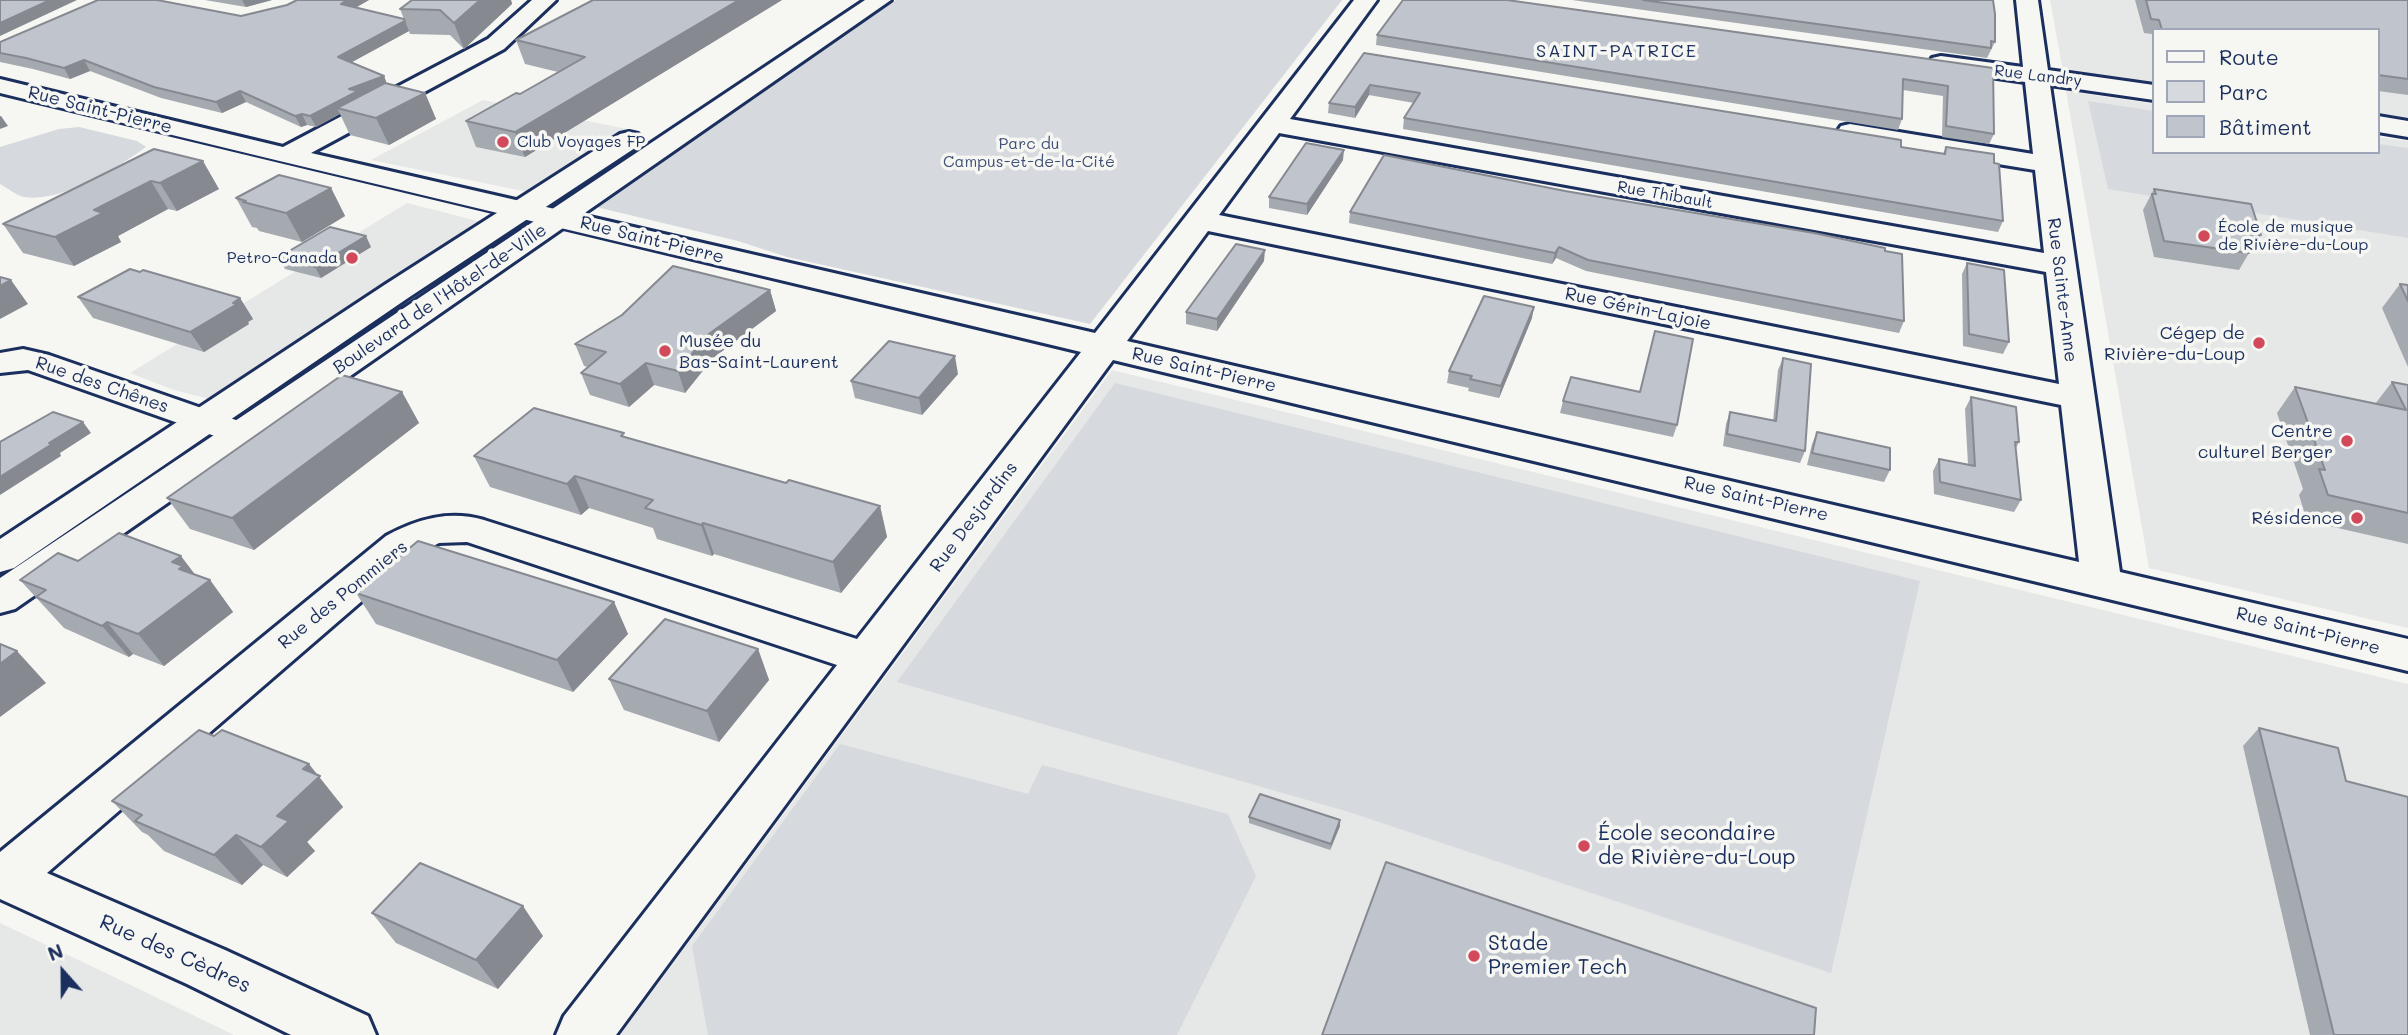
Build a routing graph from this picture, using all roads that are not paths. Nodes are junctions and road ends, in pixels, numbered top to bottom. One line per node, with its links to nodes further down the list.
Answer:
1 (545, 0): 21 (street)
2 (845, 0): 14 (street)
3 (880, 0): 24 (street, Boulevard de l'Hôtel-de-Ville)
4 (1366, 0): 7 (street, Rue Desjardins)
5 (2021, 0): 6 (street)
6 (2027, 0): 10 (street, Rue Sainte-Anne)
7 (1330, 48): 8 (street); 16 (street, Rue Desjardins)
8 (1357, 52)
9 (1913, 59): 10 (street, Rue Landry)
10 (2035, 76): 12 (street, Rue Landry); 22 (street, Rue Sainte-Anne)
11 (0, 86): 13 (street, Rue Saint-Pierre)
12 (2152, 92)
13 (47, 97): 15 (street); 21 (street, Rue Saint-Pierre)
14 (683, 105)
15 (0, 111)
16 (1272, 124): 25 (street, Rue Desjardins); 26 (street, Rue Thibault)
17 (2380, 124): 20 (street)
18 (648, 127): 23 (street, Boulevard de l'Hôtel-de-Ville)
19 (1826, 128): 22 (street)
20 (2408, 129)
21 (286, 156): 23 (street, Rue Saint-Pierre)
22 (2046, 164): 26 (street, Rue Sainte-Anne)
23 (522, 208): 24 (street, Rue Saint-Pierre); 30 (street, Boulevard de l'Hôtel-de-Ville)
24 (559, 218): 27 (street, Rue Saint-Pierre); 31 (street, Boulevard de l'Hôtel-de-Ville)
25 (1199, 220): 27 (street, Rue Desjardins); 29 (street, Rue Gérin-Lajoie)
26 (2059, 265): 29 (street, Rue Sainte-Anne)
27 (1103, 346): 33 (street, Rue Saint-Pierre); 36 (street, Rue Desjardins)
28 (0, 363): 30 (street, Rue des Chênes)
29 (2077, 398): 33 (street, Rue Sainte-Anne)
30 (203, 420): 31 (street, Rue des Chênes); 32 (street, Boulevard de l'Hôtel-de-Ville)
31 (243, 435): 34 (street, Boulevard de l'Hôtel-de-Ville)
32 (0, 558)
33 (2101, 580): 35 (street, Rue Saint-Pierre)
34 (0, 598)
35 (2408, 655)
36 (867, 658): 37 (street, Rue des Pommiers); 39 (street, Rue Desjardins)
37 (2, 877): 38 (street, Rue des Cèdres)
38 (349, 1035)
39 (583, 1035)

